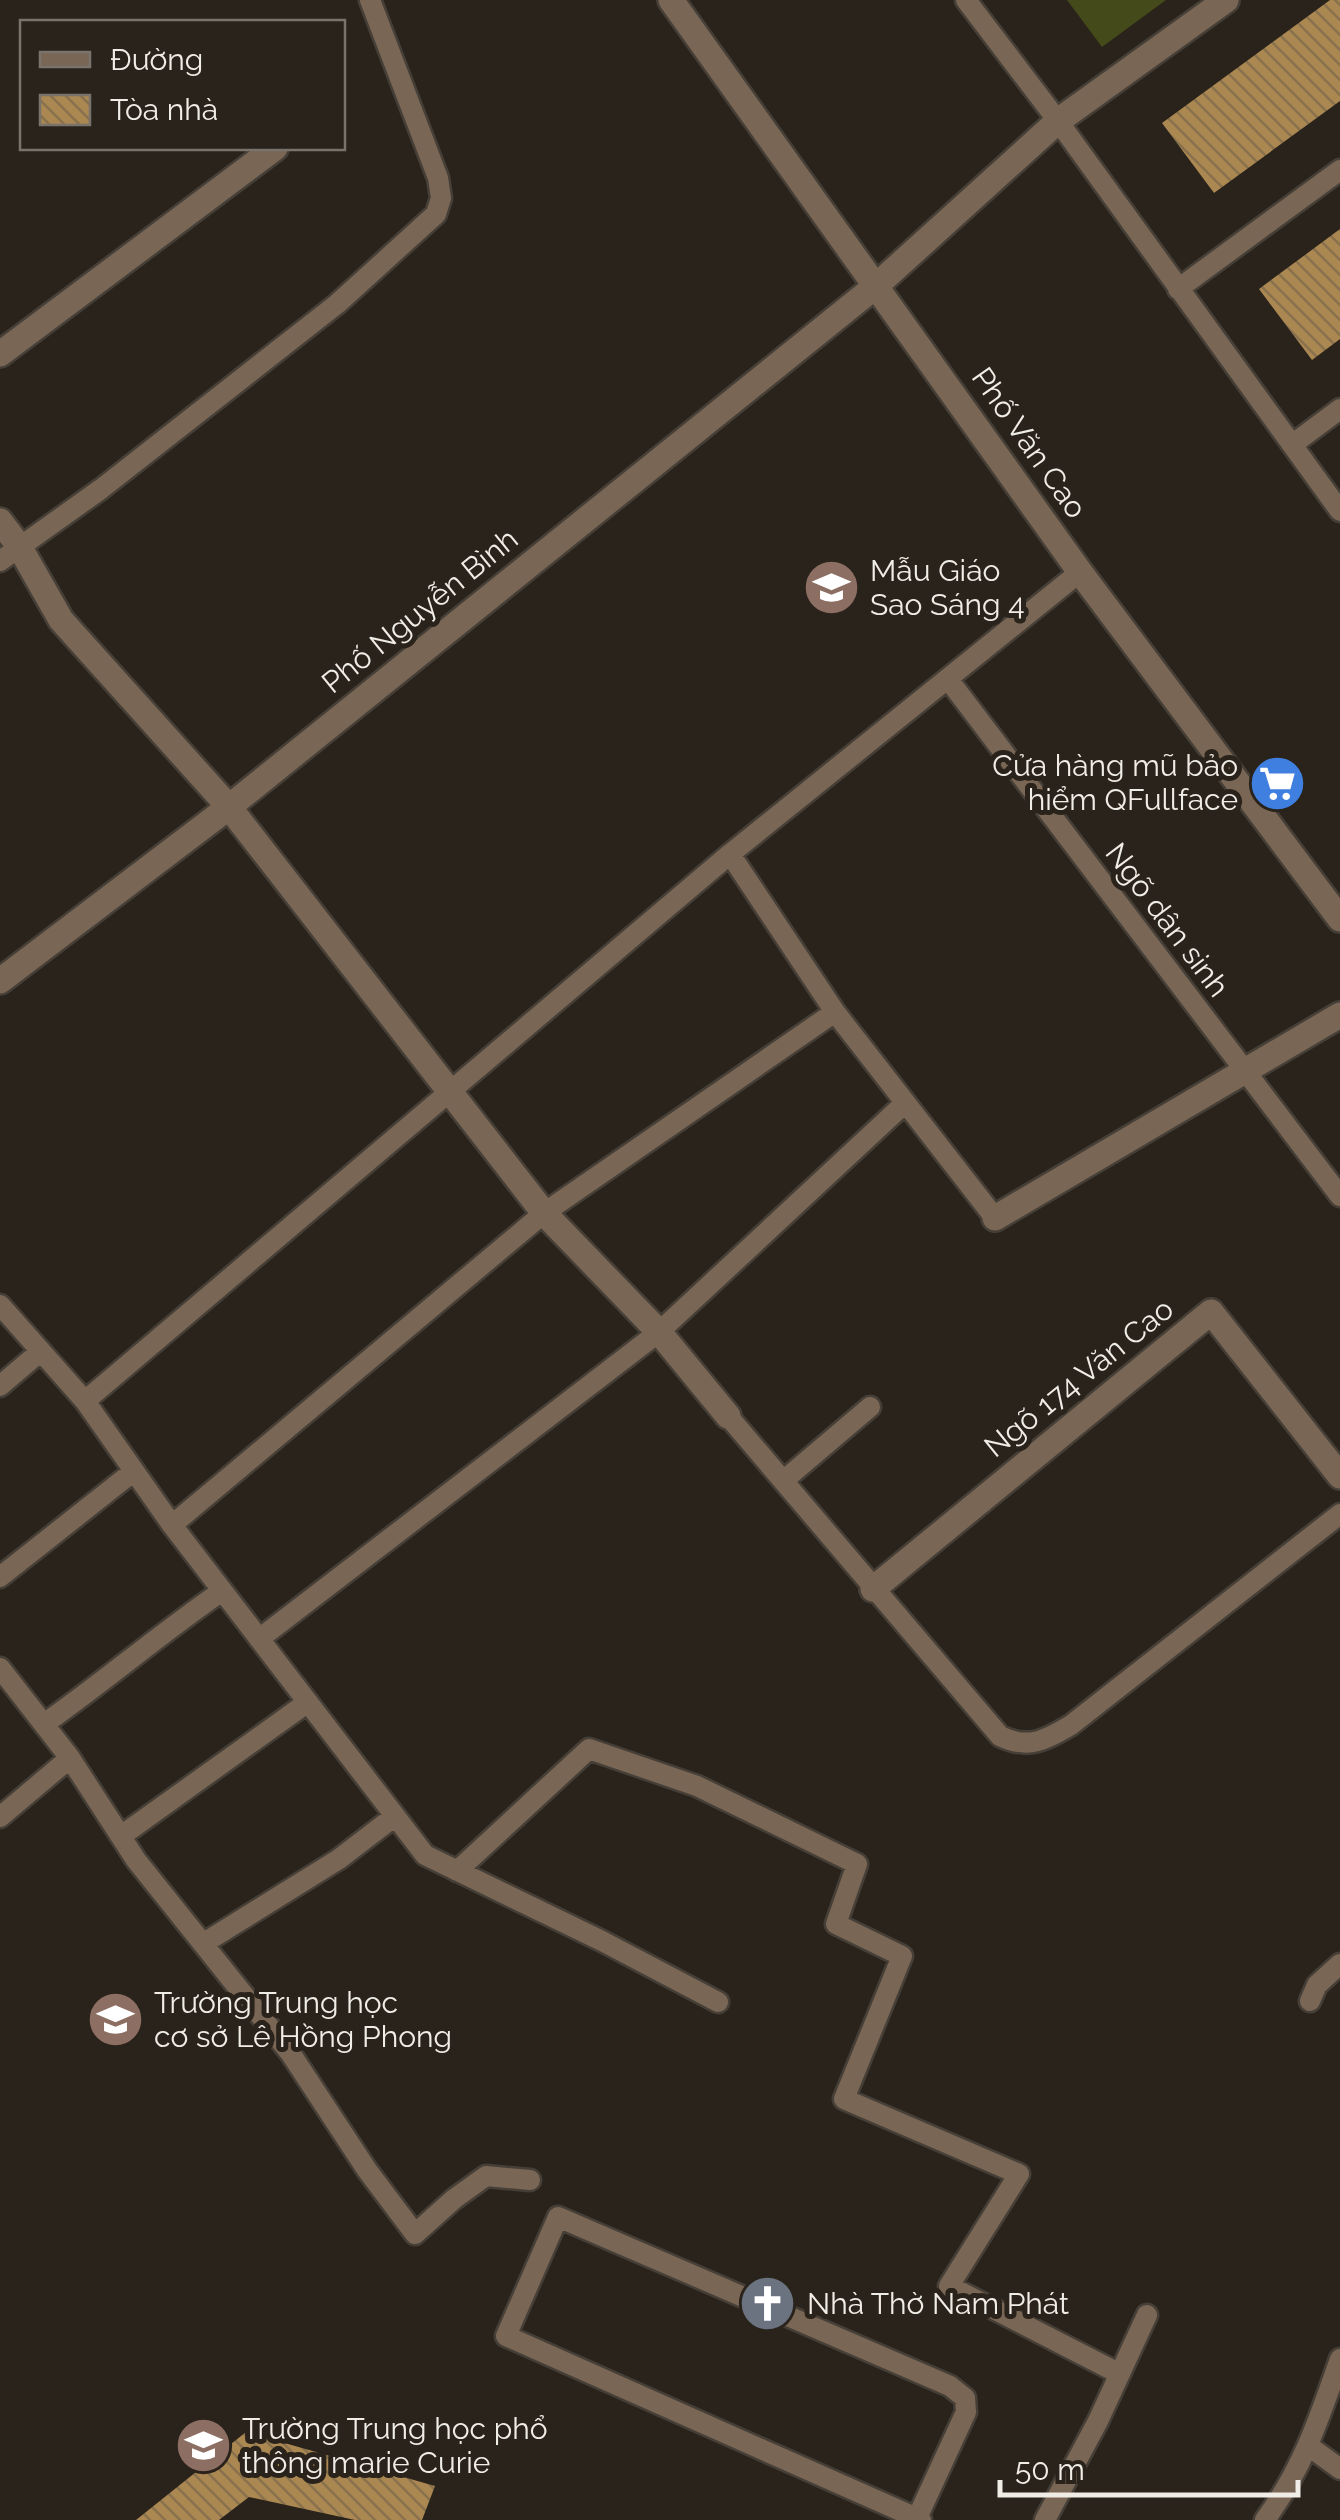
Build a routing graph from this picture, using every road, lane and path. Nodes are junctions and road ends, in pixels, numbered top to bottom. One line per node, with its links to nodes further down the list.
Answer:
1 (370, 0): 15 (lane)
2 (671, 0): 8 (street, Phố Văn Cao)
3 (966, 0): 5 (lane)
4 (1226, 0): 5 (street, Phố Nguyễn Bình)
5 (1058, 121): 8 (street, Phố Nguyễn Bình); 9 (lane)
6 (273, 150): 10 (street)
7 (1340, 170): 9 (lane)
8 (877, 284): 16 (street, Phố Văn Cao); 18 (street, Phố Nguyễn Bình)
9 (1178, 288): 12 (lane)
10 (0, 354)
11 (1340, 409): 12 (lane)
12 (1293, 444): 13 (lane)
13 (1340, 512)
14 (0, 521): 15 (street)
15 (10, 554): 18 (street)
16 (1080, 572): 17 (lane); 20 (street, Phố Văn Cao)
17 (948, 679): 19 (lane); 24 (lane, Ngõ dân sinh)
18 (229, 807): 21 (street, Phố Nguyễn Bình); 25 (street)
19 (730, 854): 22 (lane); 25 (lane)
20 (1340, 918)
21 (0, 981)
22 (835, 1012): 26 (lane); 28 (lane)
23 (1340, 1015): 24 (street)
24 (1244, 1071): 27 (lane, Ngõ dân sinh); 29 (street)
25 (452, 1091): 28 (street); 34 (lane)
26 (904, 1104): 29 (lane); 31 (lane)
27 (1340, 1196)
28 (544, 1213): 31 (street); 41 (lane)
29 (995, 1218)
30 (2, 1311): 32 (lane)
31 (659, 1332): 36 (street); 45 (lane)
32 (41, 1350): 33 (lane); 34 (lane)
33 (0, 1386)
34 (85, 1402): 37 (lane)
35 (870, 1407): 39 (lane)
36 (728, 1416): 39 (lane)
37 (134, 1471): 41 (lane); 42 (lane)
38 (1340, 1476): 43 (street, Ngõ 174 Văn Cao)
39 (783, 1481): 43 (lane)
40 (1340, 1514): 43 (lane)
41 (172, 1525): 44 (lane)
42 (0, 1577)
43 (873, 1589)
44 (222, 1591): 45 (lane); 48 (lane)
45 (259, 1638): 47 (lane)
46 (0, 1668): 48 (lane)
47 (308, 1702): 50 (lane); 52 (lane)
48 (44, 1724): 49 (lane)
49 (70, 1758): 51 (lane); 52 (lane)
50 (394, 1816): 53 (lane); 54 (lane)
51 (0, 1817)
52 (120, 1836): 54 (lane)
53 (457, 1871): 56 (lane); 61 (lane)
54 (204, 1943): 58 (lane)
55 (1340, 1964): 57 (lane)
56 (718, 2002)
57 (1310, 2002)
58 (530, 2180)
59 (1147, 2315): 61 (lane)
60 (1340, 2360): 62 (lane)
61 (1120, 2374): 65 (lane)
62 (1310, 2447): 63 (lane); 66 (lane)
63 (1340, 2469)
64 (920, 2518): 64 (lane)
65 (1045, 2520)
66 (1265, 2520)

